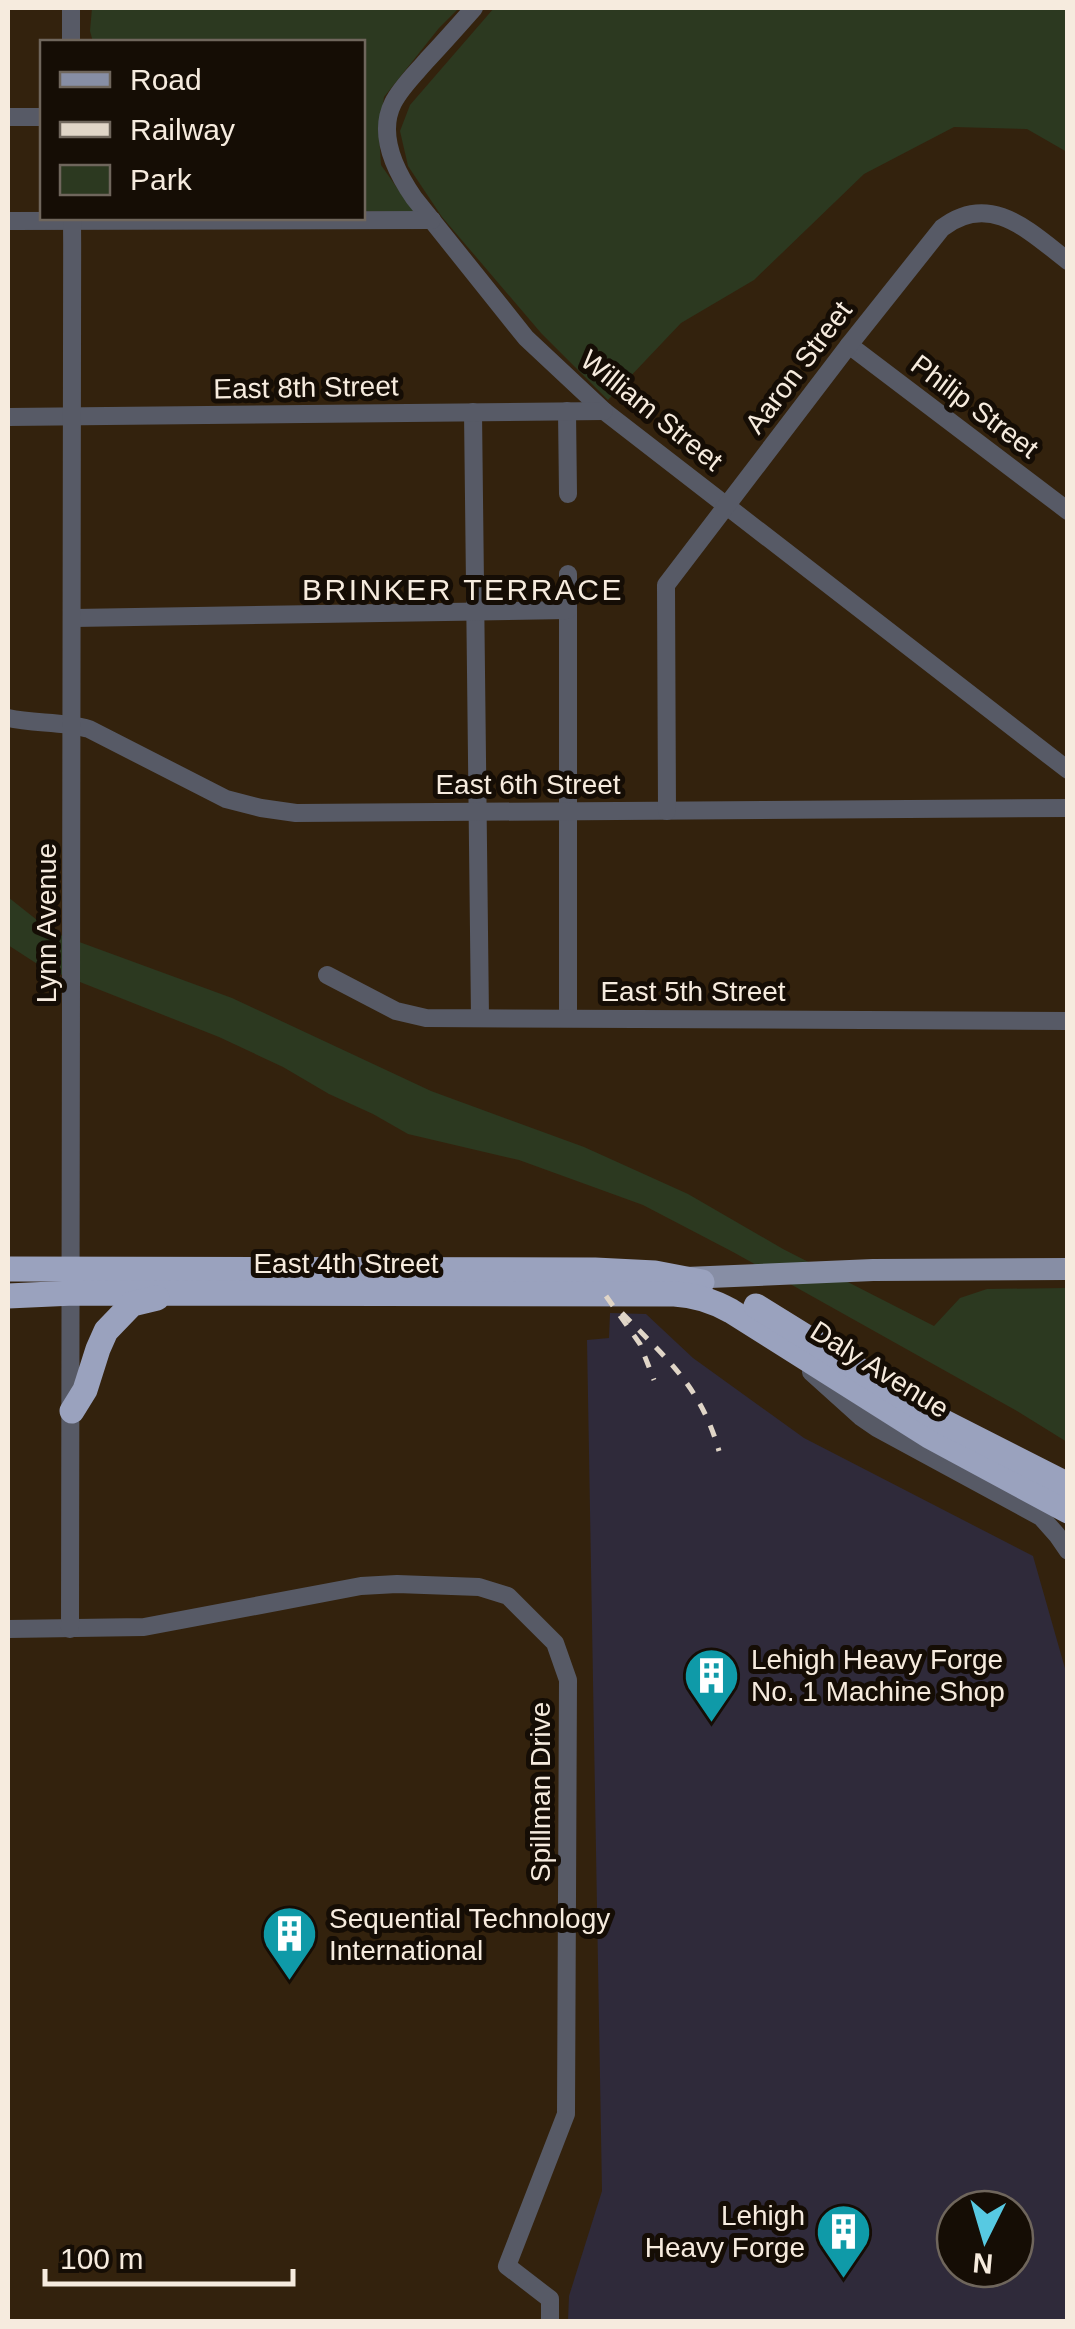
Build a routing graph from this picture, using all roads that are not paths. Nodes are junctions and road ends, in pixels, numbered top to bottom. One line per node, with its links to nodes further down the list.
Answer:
1 (71, 8): 3 (street)
2 (474, 8): 10 (street, William Street)
3 (71, 40)
4 (40, 117): 5 (street)
5 (8, 118)
6 (8, 220): 7 (street)
7 (40, 220)
8 (72, 220): 17 (street, Lynn Avenue)
9 (365, 220): 10 (street)
10 (432, 220): 14 (street, William Street)
11 (1068, 261): 12 (street, Aaron Street)
12 (849, 345): 19 (street, Aaron Street); 20 (street, Philip Street)
13 (566, 411): 14 (street, East 8th Street); 15 (street, East 8th Street); 18 (street)
14 (604, 411): 19 (street, William Street)
15 (473, 412): 17 (street, East 8th Street); 23 (street)
16 (8, 417): 17 (street, East 8th Street)
17 (73, 417): 24 (street, Lynn Avenue)
18 (568, 494)
19 (726, 506): 27 (street, William Street); 30 (street, Aaron Street)
20 (1068, 511)
21 (568, 574): 22 (street)
22 (568, 610): 23 (street); 29 (street)
23 (475, 612): 24 (street); 31 (street)
24 (74, 618): 26 (street, Lynn Avenue)
25 (8, 718): 26 (street, East 6th Street)
26 (75, 726): 31 (street, East 6th Street); 39 (street, Lynn Avenue)
27 (1068, 770)
28 (1068, 808): 30 (street, East 6th Street)
29 (569, 811): 30 (street, East 6th Street); 31 (street, East 6th Street); 34 (street)
30 (667, 811)
31 (478, 812): 33 (street)
32 (327, 976): 33 (street, East 5th Street)
33 (480, 1018): 34 (street, East 5th Street)
34 (568, 1018): 35 (street, East 5th Street)
35 (1068, 1020)
36 (8, 1269): 39 (highway, East 4th Street)
37 (1068, 1269): 38 (main road, East 4th Street)
38 (678, 1278): 39 (highway, East 4th Street); 41 (main road); 45 (highway, Daly Avenue)
39 (74, 1281): 40 (highway, East 4th Street); 42 (highway, East 4th Street); 44 (street, Lynn Avenue)
40 (180, 1293): 41 (highway, East 4th Street); 44 (highway)
41 (658, 1294): 43 (highway, Daly Avenue)
42 (8, 1296)
43 (774, 1338): 46 (highway, Daly Avenue); 47 (street)
44 (72, 1411): 48 (street, Lynn Avenue)
45 (1068, 1485)
46 (1068, 1512)
47 (1068, 1551)
48 (70, 1628): 49 (street, Spillman Drive); 50 (street, Spillman Drive)
49 (8, 1629)
50 (550, 2322)

